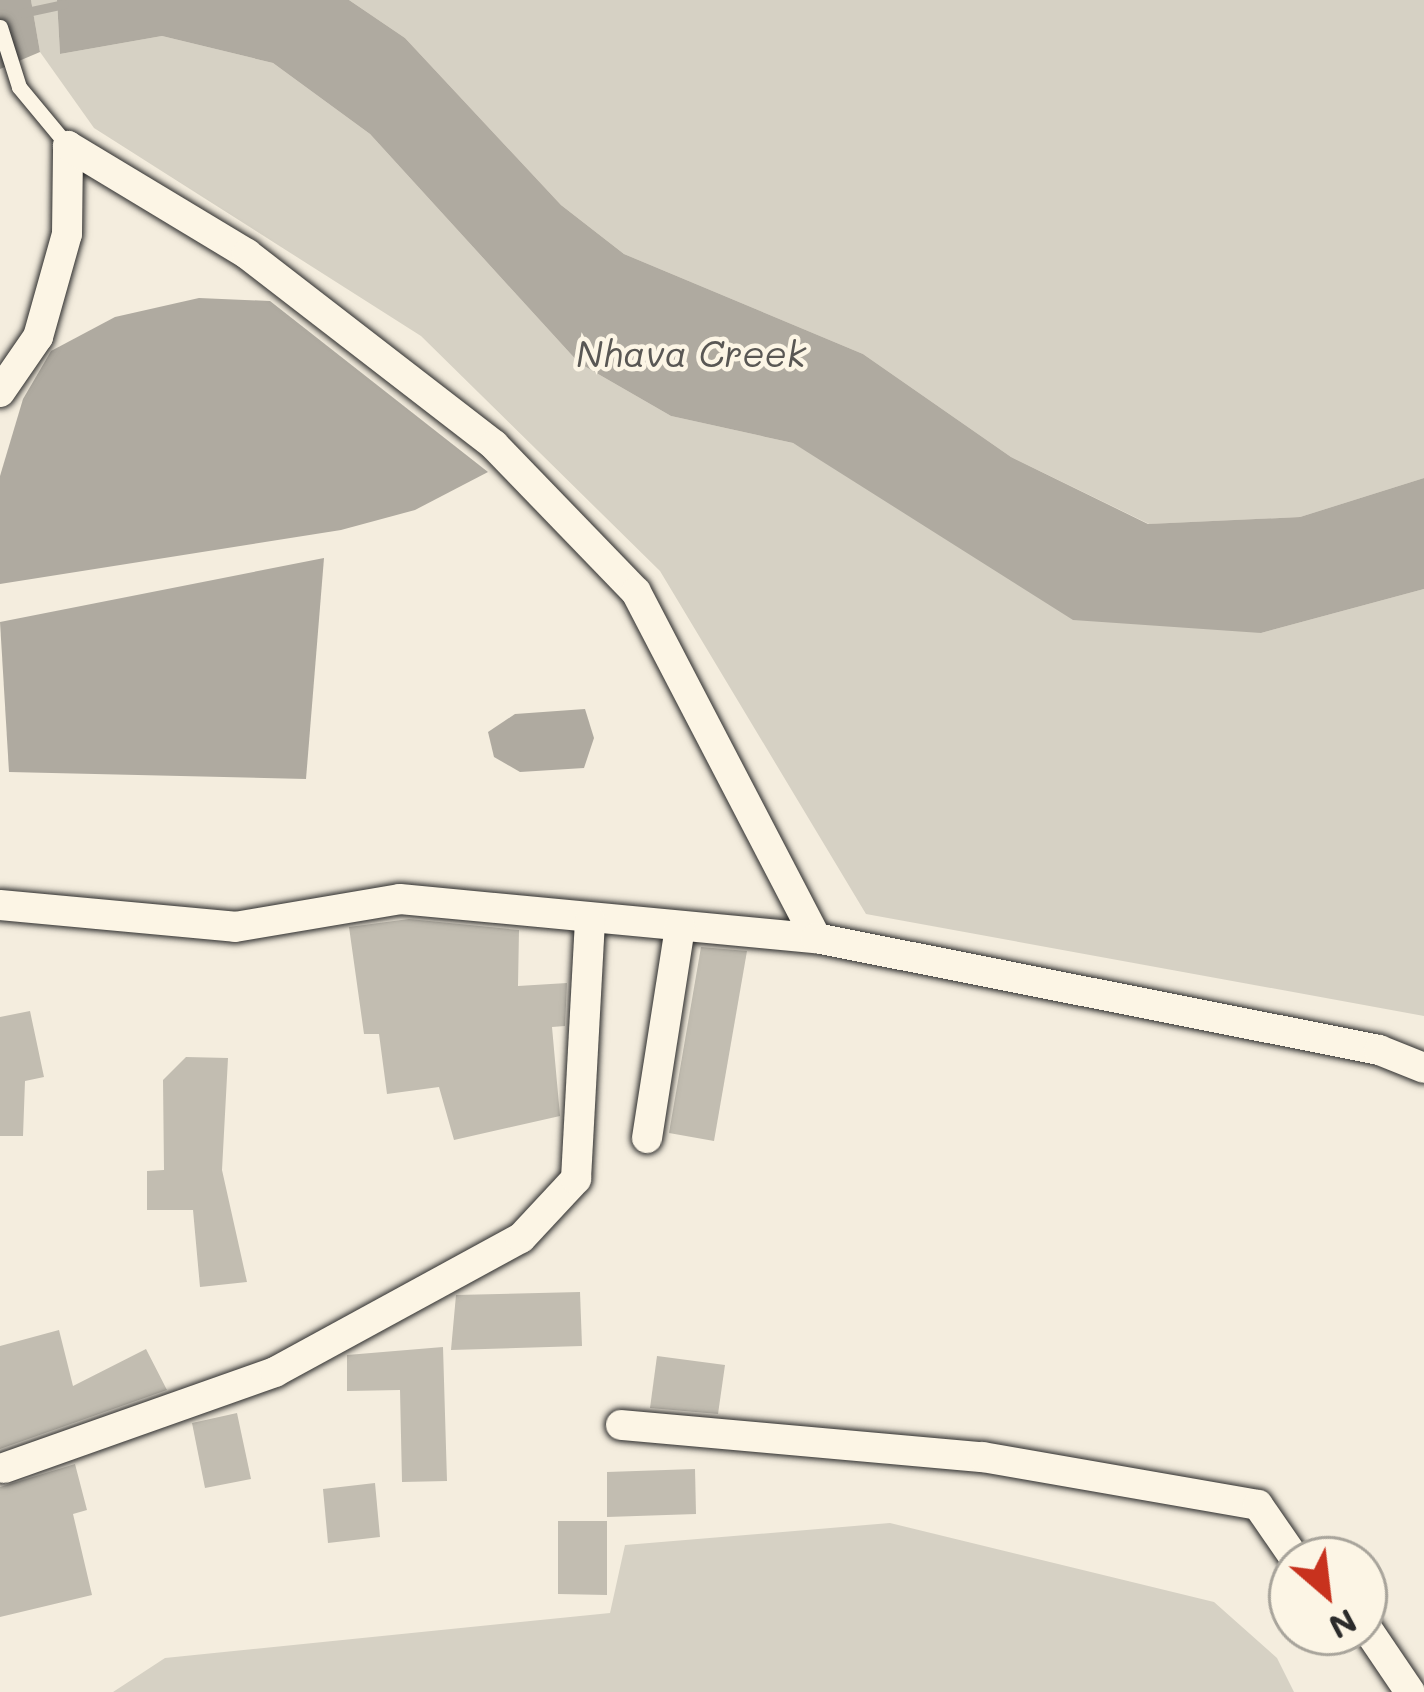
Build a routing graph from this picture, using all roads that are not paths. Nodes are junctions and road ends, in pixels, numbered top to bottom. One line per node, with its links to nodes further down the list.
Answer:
1 (2, 32): 2 (lane)
2 (68, 146): 3 (street); 7 (street)
3 (0, 392)
4 (0, 904): 5 (street)
5 (590, 920): 6 (street); 11 (street)
6 (680, 927): 7 (street); 9 (street)
7 (816, 938): 8 (street)
8 (1424, 1068)
9 (647, 1138)
10 (622, 1425): 12 (street)
11 (4, 1468)
12 (1279, 1536)
13 (1386, 1656): 14 (street)
14 (1410, 1692)

